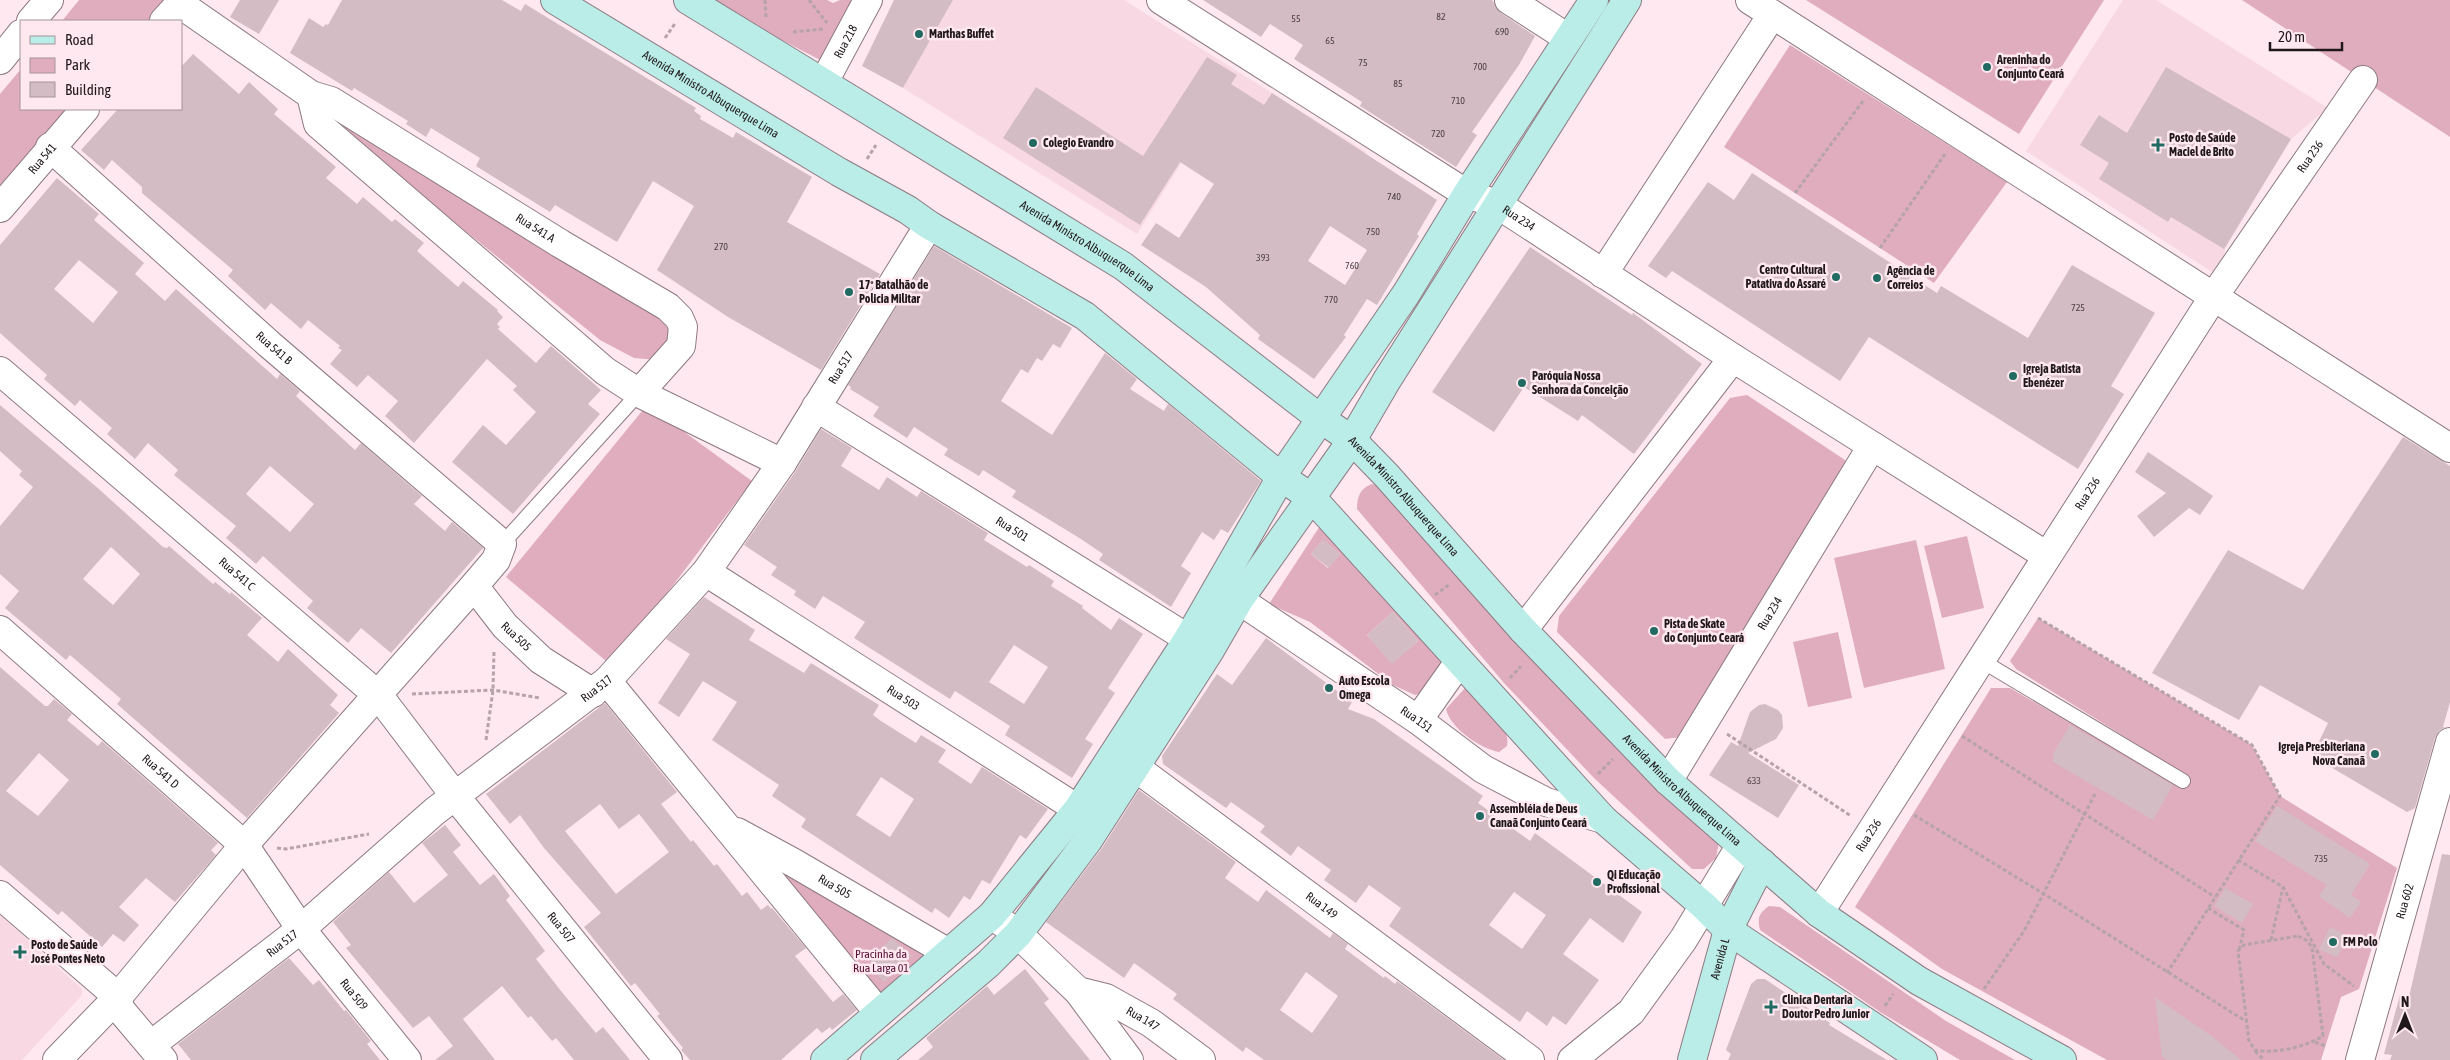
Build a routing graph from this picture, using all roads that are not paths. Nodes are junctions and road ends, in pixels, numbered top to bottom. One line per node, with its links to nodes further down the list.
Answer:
1 (49, 0): 12 (street)
2 (556, 0): 24 (street, Avenida Ministro Albuquerque Lima)
3 (868, 0): 17 (street, Rua 218)
4 (1161, 0): 21 (street, Rua 234)
5 (1509, 0): 14 (street)
6 (1594, 0): 14 (street)
7 (1627, 0): 22 (street)
8 (1750, 0): 11 (street)
9 (176, 9): 18 (street, Rua 541 A)
10 (683, 10): 17 (street, Avenida Ministro Albuquerque Lima)
11 (1772, 15): 25 (street); 27 (street)
12 (33, 20)
13 (20, 35): 15 (street)
14 (1568, 38): 21 (street)
15 (0, 60)
16 (2362, 80): 27 (street, Rua 236)
17 (824, 82): 33 (street, Avenida Ministro Albuquerque Lima)
18 (311, 95): 31 (street); 31 (street, Rua 541 A)
19 (84, 110): 20 (street, Rua 541)
20 (50, 148): 23 (street, Rua 541); 40 (street, Rua 541 B)
21 (1467, 194): 22 (street, Rua 234); 26 (street)
22 (1497, 204): 25 (street, Rua 234); 28 (street)
23 (0, 208)
24 (929, 226): 32 (street, Rua 517); 38 (street, Avenida Ministro Albuquerque Lima)
25 (1603, 274): 29 (street, Rua 234)
26 (1406, 294): 28 (street); 33 (street)
27 (2214, 296): 36 (street); 41 (street, Rua 236)
28 (1432, 310): 34 (street)
29 (1733, 358): 35 (street, Rua 234); 46 (street)
30 (0, 371): 51 (street, Rua 541 C)
31 (639, 393): 37 (street); 40 (lane)
32 (816, 407): 37 (street, Rua 517); 47 (street, Rua 501)
33 (1321, 420): 34 (street, Avenida Ministro Albuquerque Lima); 38 (street)
34 (1352, 440): 39 (street); 46 (street, Avenida Ministro Albuquerque Lima)
35 (1872, 446): 41 (street, Rua 234); 55 (street, Rua 234)
36 (2450, 448)
37 (782, 463): 42 (street, Rua 517)
38 (1281, 477): 39 (street, Avenida Ministro Albuquerque Lima); 47 (street)
39 (1312, 498): 44 (street); 49 (street, Avenida Ministro Albuquerque Lima)
40 (502, 544): 43 (street)
41 (2048, 556): 48 (street, Rua 236)
42 (706, 572): 50 (street, Rua 517); 58 (street, Rua 503)
43 (474, 586): 50 (street, Rua 505); 51 (street)
44 (1239, 600): 47 (street); 52 (street, Rua 151)
45 (0, 630): 61 (street, Rua 541 D)
46 (1523, 630): 55 (street, Avenida Ministro Albuquerque Lima)
47 (1199, 645): 54 (street)
48 (1982, 661): 56 (lane); 66 (street, Rua 236)
49 (1459, 662): 52 (street); 59 (street, Avenida Ministro Albuquerque Lima)
50 (592, 692): 57 (street, Rua 517); 60 (street, Rua 505)
51 (379, 696): 57 (street, Rua 541 C); 61 (street)
52 (1418, 720): 59 (street, Rua 151)
53 (2450, 742): 88 (street, Rua 602)
54 (1125, 759): 58 (street); 83 (street, Rua 149)
55 (1668, 781): 62 (street, Avenida Ministro Albuquerque Lima)
56 (2184, 781)
57 (455, 796): 68 (street, Rua 517); 78 (street, Rua 507)
58 (1089, 816): 67 (street); 70 (street)
59 (1602, 819): 65 (street, Avenida Ministro Albuquerque Lima)
60 (723, 824): 71 (street, Rua 505); 74 (street, Rua 505)
61 (244, 845): 68 (street, Rua 541 D); 73 (street)
62 (1741, 845): 63 (street, Avenida Ministro Albuquerque Lima); 65 (street)
63 (1762, 863): 66 (street, Avenida Ministro Albuquerque Lima); 69 (street, Avenida L)
64 (0, 895): 73 (street)
65 (1704, 906): 69 (street, Avenida Ministro Albuquerque Lima); 84 (street)
66 (1819, 913): 87 (street, Avenida Ministro Albuquerque Lima)
67 (992, 915): 70 (street, Rua 147); 71 (street)
68 (301, 929): 75 (street, Rua 517); 77 (street, Rua 509)
69 (1728, 930): 85 (street, Avenida L); 86 (street, Avenida Ministro Albuquerque Lima)
70 (1018, 934): 72 (street, Rua 147); 80 (street)
71 (947, 952): 74 (street)
72 (1078, 991): 81 (street, Rua 147); 82 (street, Rua 147)
73 (118, 996): 75 (street); 76 (street)
74 (879, 1013): 79 (street)
75 (157, 1052)
76 (56, 1060)
77 (407, 1060)
78 (668, 1060)
79 (825, 1060)
80 (875, 1060)
81 (1129, 1060)
82 (1201, 1060)
83 (1530, 1060)
84 (1572, 1060)
85 (1692, 1060)
86 (1923, 1060)
87 (2062, 1060)
88 (2360, 1060)

